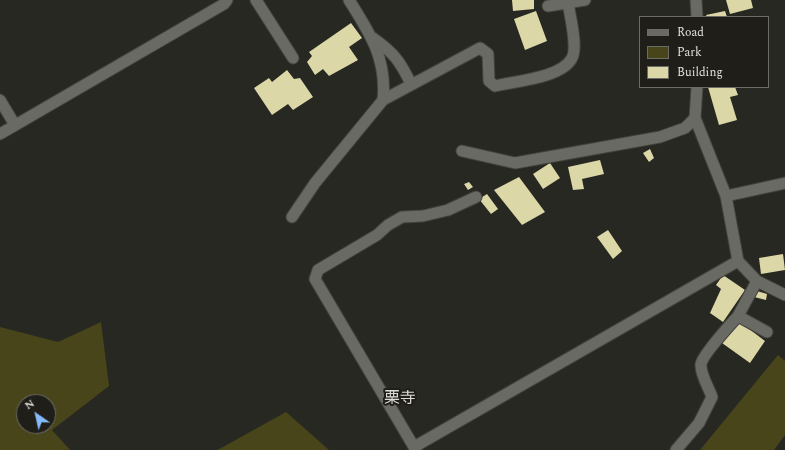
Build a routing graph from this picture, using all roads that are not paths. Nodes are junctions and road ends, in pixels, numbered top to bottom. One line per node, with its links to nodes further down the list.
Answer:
1 (226, 0): 16 (street)
2 (256, 0): 10 (street)
3 (349, 0): 9 (street)
4 (585, 0): 6 (street)
5 (696, 0): 8 (street)
6 (568, 3): 7 (street); 11 (street)
7 (548, 6)
8 (697, 16)
9 (373, 38): 11 (street); 14 (street)
10 (293, 58)
11 (411, 84): 14 (street)
12 (697, 88): 15 (street)
13 (0, 100): 16 (street)
14 (384, 100): 22 (street)
15 (695, 118): 18 (street); 20 (street)
16 (15, 125): 17 (street)
17 (0, 134)
18 (462, 152)
19 (785, 183): 20 (street)
20 (726, 196): 23 (street)
21 (476, 197): 28 (street)
22 (292, 217)
23 (738, 261): 24 (street); 28 (street)
24 (757, 280): 25 (street); 26 (street)
25 (785, 295)
26 (738, 316): 27 (street); 29 (street)
27 (767, 332)
28 (415, 448)
29 (676, 450)

